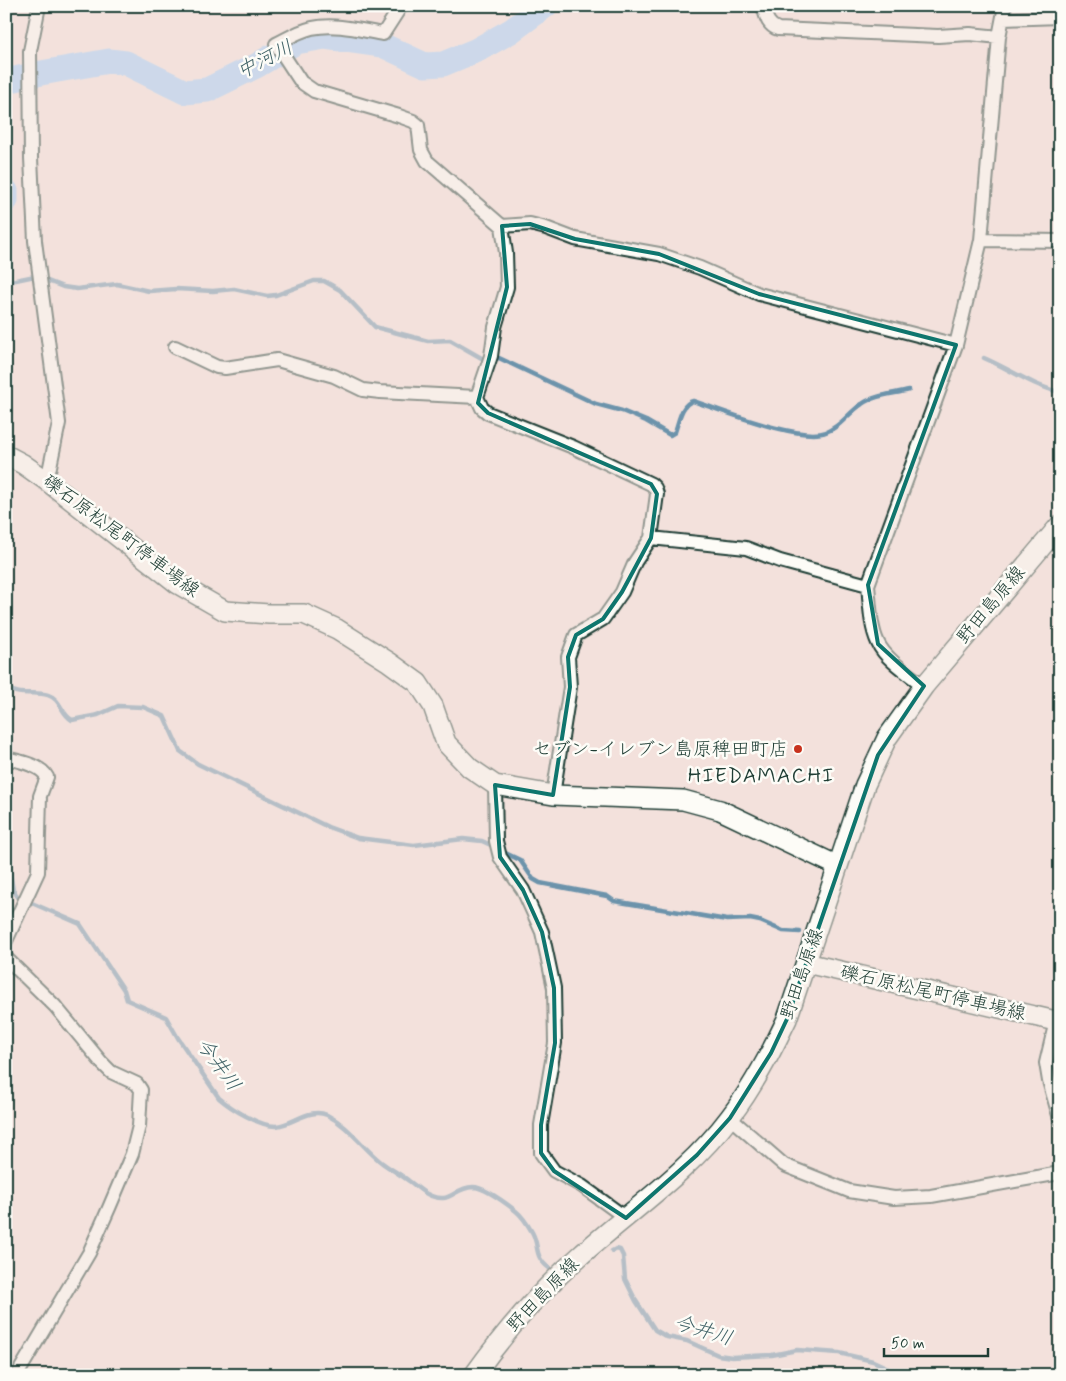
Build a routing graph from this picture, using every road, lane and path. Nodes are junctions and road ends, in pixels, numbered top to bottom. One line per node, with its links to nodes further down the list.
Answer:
1 (39, 6): 14 (street)
2 (401, 6): 7 (street)
3 (763, 6): 6 (street)
4 (1004, 13): 5 (street); 6 (street)
5 (1060, 17)
6 (999, 37): 8 (street)
7 (502, 226): 10 (street); 12 (street)
8 (981, 240): 9 (street); 10 (street)
9 (1060, 241)
10 (956, 345): 17 (street)
11 (175, 347): 12 (street)
12 (477, 396): 16 (street)
13 (6, 455): 14 (main road, 礫石原松尾町停車場線)
14 (48, 481): 20 (main road, 礫石原松尾町停車場線)
15 (1060, 525): 18 (main road, 野田島原線)
16 (651, 538): 17 (street); 21 (street)
17 (868, 585): 18 (street)
18 (924, 686): 22 (main road, 野田島原線)
19 (6, 758): 23 (street)
20 (495, 785): 21 (main road, 礫石原松尾町停車場線); 30 (street)
21 (553, 795): 22 (main road, 礫石原松尾町停車場線)
22 (838, 866): 25 (main road, 野田島原線)
23 (6, 941)
24 (6, 958): 31 (street)
25 (806, 963): 26 (main road, 礫石原松尾町停車場線); 27 (main road, 野田島原線)
26 (1058, 1022): 28 (street)
27 (730, 1118): 29 (street); 30 (main road, 野田島原線)
28 (1060, 1119)
29 (1060, 1173)
30 (626, 1218): 32 (main road, 野田島原線)
31 (17, 1375)
32 (474, 1375)

